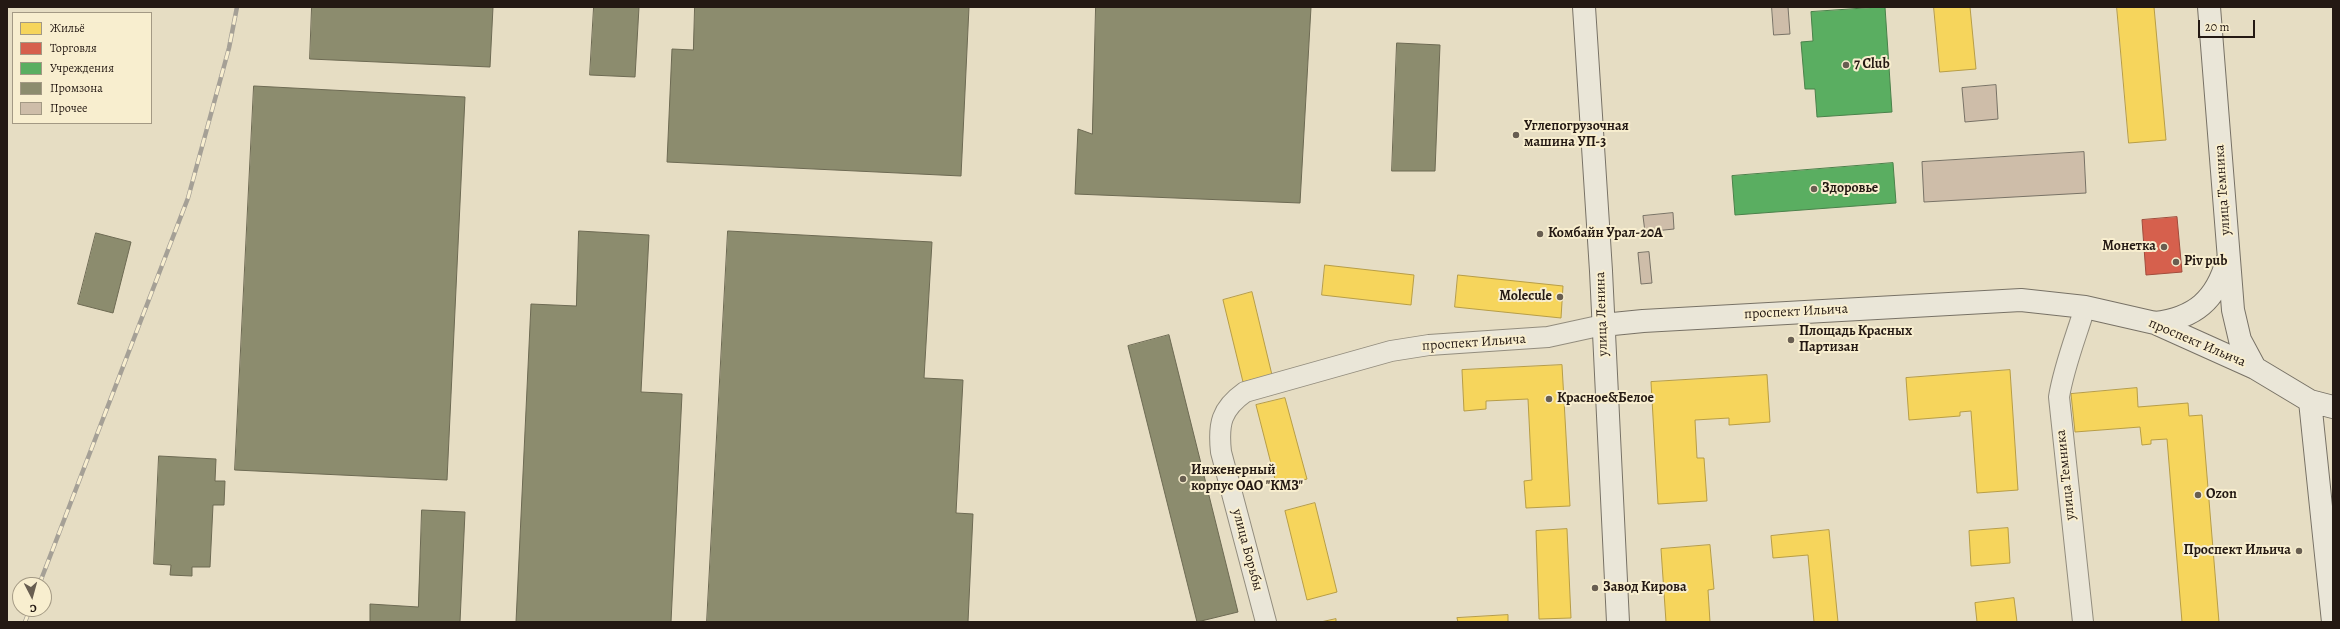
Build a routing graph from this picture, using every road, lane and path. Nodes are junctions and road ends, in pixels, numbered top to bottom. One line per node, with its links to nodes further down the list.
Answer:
1 (1584, 7): 6 (street, улица Ленина)
2 (2209, 7): 3 (street, улица Темника)
3 (2227, 258): 5 (street); 7 (street, улица Темника)
4 (2085, 306): 5 (street, проспект Ильича); 6 (street, проспект Ильича); 13 (street, улица Темника)
5 (2155, 323): 7 (street, проспект Ильича)
6 (1604, 325): 8 (street, проспект Ильича); 12 (street, улица Ленина)
7 (2255, 368): 9 (street, проспект Ильича)
8 (1246, 392): 11 (street, улица Борьбы)
9 (2310, 401): 10 (street, проспект Ильича); 14 (street)
10 (2333, 407)
11 (1266, 622)
12 (1618, 622)
13 (2082, 622)
14 (2333, 622)

